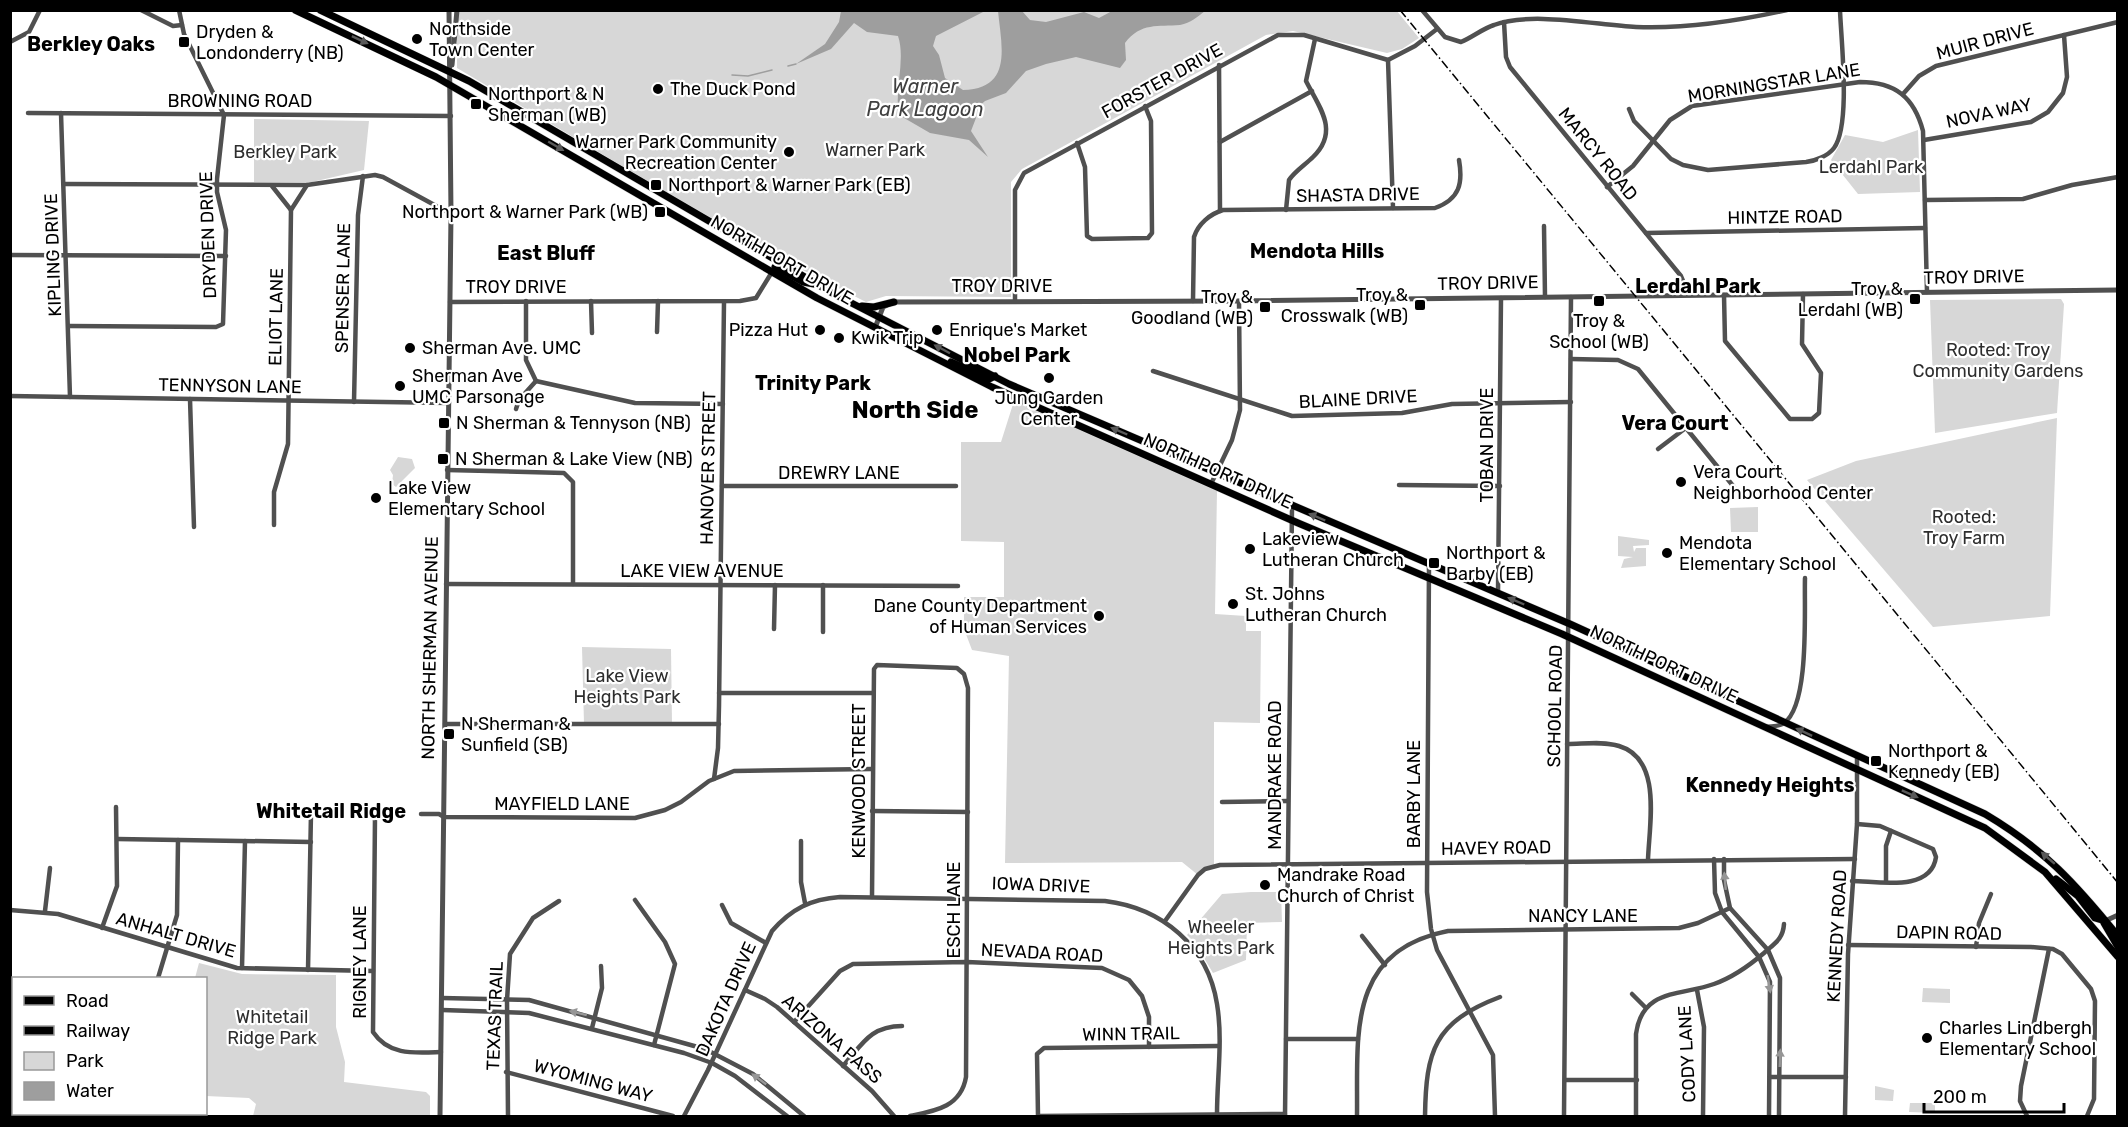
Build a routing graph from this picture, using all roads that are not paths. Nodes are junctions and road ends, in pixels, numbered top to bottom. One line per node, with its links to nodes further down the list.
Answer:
1 (40, 10): 19 (street)
2 (141, 10): 15 (street)
3 (178, 10): 15 (street)
4 (295, 10): 12 (main road, NORTHPORT DRIVE)
5 (320, 10): 11 (main road, NORTHPORT DRIVE)
6 (449, 10): 22 (street, NORTH SHERMAN AVENUE)
7 (457, 10): 22 (street, NORTH SHERMAN AVENUE)
8 (1422, 10): 16 (street)
9 (1787, 10): 13 (street)
10 (1840, 10): 23 (street)
11 (328, 14): 12 (main road); 22 (main road, NORTHPORT DRIVE)
12 (307, 16): 24 (main road, NORTHPORT DRIVE, one-way to 24)
13 (1504, 22): 16 (street); 44 (street, MARCY ROAD)
14 (2118, 22): 17 (street, MUIR DRIVE)
15 (182, 25): 31 (street)
16 (1437, 29): 20 (street)
17 (2064, 35): 26 (street, MUIR DRIVE); 33 (street, NOVA WAY)
18 (1316, 39): 20 (street, FORSTER DRIVE); 21 (street, FORSTER DRIVE); 25 (street)
19 (10, 42)
20 (1388, 60): 46 (street)
21 (1219, 65): 27 (street, FORSTER DRIVE); 35 (street)
22 (451, 73): 24 (street, NORTH SHERMAN AVENUE); 57 (main road, NORTHPORT DRIVE)
23 (1842, 84): 26 (street, MORNINGSTAR LANE); 34 (street, MORNINGSTAR LANE); 34 (street)
24 (451, 85): 32 (street, NORTH SHERMAN AVENUE); 57 (main road, NORTHPORT DRIVE, one-way to 57)
25 (1312, 91): 35 (street); 48 (street)
26 (1903, 94): 33 (street)
27 (1145, 106): 36 (street, FORSTER DRIVE); 36 (street)
28 (1629, 108): 34 (street)
29 (28, 113): 30 (street, BROWNING ROAD)
30 (60, 113): 31 (street, BROWNING ROAD); 40 (street, KIPLING DRIVE)
31 (224, 115): 32 (street, BROWNING ROAD); 42 (street, DRYDEN DRIVE)
32 (451, 116): 50 (street, NORTH SHERMAN AVENUE)
33 (1924, 140): 45 (street)
34 (1653, 141): 44 (street, MORNINGSTAR LANE)
35 (1219, 142): 49 (street)
36 (1077, 143): 75 (street, FORSTER DRIVE)
37 (1459, 160): 46 (street, SHASTA DRIVE)
38 (363, 176): 41 (street); 50 (street); 91 (street, SPENSER LANE)
39 (2118, 177): 45 (street)
40 (63, 184): 42 (street); 55 (street, KIPLING DRIVE)
41 (307, 185): 43 (street); 47 (street)
42 (217, 186): 43 (street); 56 (street, DRYDEN DRIVE)
43 (272, 186): 47 (street)
44 (1607, 186): 53 (street, MARCY ROAD)
45 (1925, 200): 52 (street)
46 (1393, 208): 48 (street, SHASTA DRIVE)
47 (291, 210): 90 (street, ELIOT LANE)
48 (1287, 210): 49 (street, SHASTA DRIVE)
49 (1220, 211): 70 (street)
50 (451, 214): 72 (street, NORTH SHERMAN AVENUE)
51 (1544, 226): 64 (street)
52 (1925, 228): 53 (street, HINTZE ROAD); 59 (street)
53 (1646, 233): 62 (street, MARCY ROAD)
54 (10, 255): 55 (street)
55 (66, 255): 56 (street); 77 (street, KIPLING DRIVE)
56 (226, 256): 77 (street, DRYDEN DRIVE)
57 (775, 267): 60 (main road, NORTHPORT DRIVE); 73 (street, TROY DRIVE); 78 (main road, NORTHPORT DRIVE)
58 (2118, 290): 59 (street, TROY DRIVE)
59 (1927, 292): 61 (street, TROY DRIVE)
60 (834, 294): 74 (main road); 76 (main road, NORTHPORT DRIVE)
61 (1803, 294): 63 (street, TROY DRIVE); 63 (street)
62 (1689, 295): 63 (street, TROY DRIVE); 65 (street, TROY DRIVE)
63 (1724, 295)
64 (1545, 297): 65 (street, TROY DRIVE); 66 (street, TROY DRIVE)
65 (1571, 297): 81 (street, SCHOOL ROAD)
66 (1501, 298): 71 (street, TROY DRIVE); 94 (street, TOBAN DRIVE)
67 (526, 301): 68 (street, TROY DRIVE); 72 (street, TROY DRIVE); 85 (street)
68 (591, 301): 69 (street, TROY DRIVE); 80 (street)
69 (658, 301): 73 (street, TROY DRIVE); 79 (street)
70 (1193, 301): 71 (street, TROY DRIVE); 75 (street, TROY DRIVE)
71 (1239, 301): 89 (street)
72 (450, 302): 93 (street, NORTH SHERMAN AVENUE)
73 (724, 302): 95 (street, HANOVER STREET)
74 (894, 302): 75 (street, TROY DRIVE); 76 (street)
75 (1016, 302)
76 (878, 318): 78 (street); 84 (main road, NORTHPORT DRIVE, one-way to 76)
77 (69, 326): 87 (street, KIPLING DRIVE)
78 (875, 328): 82 (main road, NORTHPORT DRIVE)
79 (657, 332)
80 (592, 333)
81 (1571, 359): 92 (street, SCHOOL ROAD); 97 (street)
82 (939, 360): 84 (main road); 101 (main road, NORTHPORT DRIVE)
83 (1153, 371): 89 (street, BLAINE DRIVE)
84 (995, 376): 100 (main road, NORTHPORT DRIVE, one-way to 84)
85 (536, 381): 95 (street); 96 (street)
86 (10, 396): 87 (street, TENNYSON LANE)
87 (70, 397): 88 (street, TENNYSON LANE)
88 (190, 399): 90 (street, TENNYSON LANE); 110 (street)
89 (1240, 399): 94 (street, BLAINE DRIVE); 100 (street)
90 (289, 401): 91 (street, TENNYSON LANE); 109 (street, ELIOT LANE)
91 (354, 402): 93 (street, TENNYSON LANE)
92 (1571, 402): 94 (street, BLAINE DRIVE); 121 (street, SCHOOL ROAD)
93 (449, 403): 99 (street, NORTH SHERMAN AVENUE)
94 (1501, 403): 105 (street, TOBAN DRIVE)
95 (723, 404): 103 (street, HANOVER STREET)
96 (516, 409)
97 (1687, 427): 98 (street); 106 (street)
98 (1658, 449)
99 (447, 470): 114 (street, NORTH SHERMAN AVENUE); 115 (street)
100 (1216, 473): 101 (street); 107 (main road, NORTHPORT DRIVE)
101 (1211, 485): 108 (main road, NORTHPORT DRIVE)
102 (1399, 485): 105 (street)
103 (722, 486): 104 (street, DREWRY LANE); 116 (street, HANOVER STREET)
104 (957, 486)
105 (1500, 486): 120 (street, TOBAN DRIVE)
106 (1734, 487)
107 (1292, 507): 108 (street, MANDRAKE ROAD); 111 (main road, NORTHPORT DRIVE, one-way to 107)
108 (1291, 520): 112 (main road, NORTHPORT DRIVE); 137 (street, MANDRAKE ROAD)
109 (274, 525)
110 (194, 527)
111 (1430, 564): 112 (street, BARBY LANE); 120 (main road, NORTHPORT DRIVE)
112 (1429, 577): 124 (main road, NORTHPORT DRIVE); 158 (street, BARBY LANE)
113 (1804, 578): 128 (street)
114 (446, 584): 115 (street, LAKE VIEW AVENUE); 129 (street, NORTH SHERMAN AVENUE)
115 (573, 584): 116 (street, LAKE VIEW AVENUE)
116 (720, 585): 117 (street, LAKE VIEW AVENUE); 126 (street, HANOVER STREET)
117 (775, 585): 118 (street, LAKE VIEW AVENUE); 122 (street)
118 (824, 585): 119 (street, LAKE VIEW AVENUE); 123 (street)
119 (958, 586)
120 (1498, 593): 121 (main road, NORTHPORT DRIVE, one-way to 120)
121 (1570, 624): 124 (street, SCHOOL ROAD); 128 (main road, NORTHPORT DRIVE)
122 (774, 629)
123 (823, 632)
124 (1569, 637): 131 (main road, NORTHPORT DRIVE); 132 (street, SCHOOL ROAD)
125 (875, 666): 127 (street, KENWOOD STREET); 141 (street, ESCH LANE)
126 (719, 693): 127 (street); 130 (street, HANOVER STREET)
127 (873, 693): 134 (street, KENWOOD STREET)
128 (1785, 723): 131 (street); 133 (main road, NORTHPORT DRIVE, one-way to 128)
129 (445, 724): 130 (street); 145 (street, NORTH SHERMAN AVENUE)
130 (719, 724): 136 (street, HANOVER STREET)
131 (1764, 727): 135 (main road, NORTHPORT DRIVE)
132 (1567, 744): 156 (street, SCHOOL ROAD); 157 (street)
133 (1857, 756): 135 (street, KENNEDY ROAD); 177 (main road, NORTHPORT DRIVE, one-way to 133)
134 (872, 769): 136 (street, MAYFIELD LANE); 140 (street, KENWOOD STREET)
135 (1857, 770): 146 (street, KENNEDY ROAD); 161 (main road, NORTHPORT DRIVE, one-way to 161)
136 (714, 779): 145 (street, MAYFIELD LANE)
137 (1288, 801): 138 (street); 159 (street, MANDRAKE ROAD)
138 (1222, 802)
139 (116, 807): 148 (street)
140 (872, 811): 141 (street); 165 (street, KENWOOD STREET)
141 (968, 812): 166 (street, ESCH LANE)
142 (311, 813): 152 (street)
143 (421, 814): 145 (street, MAYFIELD LANE)
144 (375, 816): 198 (street, RIGNEY LANE)
145 (444, 817): 204 (street, NORTH SHERMAN AVENUE)
146 (1857, 824): 147 (street); 155 (street, KENNEDY ROAD)
147 (1891, 831): 163 (street); 163 (street)
148 (117, 839): 149 (street); 179 (street)
149 (178, 840): 150 (street); 188 (street)
150 (245, 841): 152 (street); 196 (street)
151 (801, 841): 169 (street)
152 (311, 842): 197 (street)
153 (1714, 859): 154 (street, HAVEY ROAD); 157 (street, HAVEY ROAD); 174 (street)
154 (1724, 859): 155 (street, HAVEY ROAD); 171 (street, one-way to 154)
155 (1855, 859): 162 (street, KENNEDY ROAD)
156 (1566, 860): 157 (street, HAVEY ROAD); 158 (street, HAVEY ROAD); 180 (street, SCHOOL ROAD)
157 (1648, 860)
158 (1427, 863): 159 (street, HAVEY ROAD); 181 (street, BARBY LANE)
159 (1288, 865): 176 (street, HAVEY ROAD); 215 (street, MANDRAKE ROAD)
160 (50, 868): 173 (street)
161 (2045, 872): 177 (main road); 192 (main road, NORTHPORT DRIVE)
162 (1852, 881): 163 (street); 185 (street, KENNEDY ROAD)
163 (1886, 881)
164 (1990, 894): 186 (street)
165 (872, 897): 166 (street, IOWA DRIVE); 169 (street, IOWA DRIVE)
166 (967, 897): 176 (street, IOWA DRIVE); 193 (street, ESCH LANE)
167 (635, 900): 214 (street)
168 (559, 901): 205 (street, TEXAS TRAIL)
169 (806, 903): 184 (street, DAKOTA DRIVE)
170 (722, 905): 184 (street)
171 (1730, 908): 174 (street, NANCY LANE); 190 (street)
172 (10, 910): 173 (street, ANHALT DRIVE)
173 (45, 911): 179 (street, ANHALT DRIVE)
174 (1722, 912): 180 (street, NANCY LANE); 191 (street)
175 (2118, 915): 177 (street)
176 (1165, 921): 218 (street, IOWA DRIVE)
177 (2105, 921): 183 (main road, NORTHPORT DRIVE); 187 (main road)
178 (1784, 924): 190 (street)
179 (102, 928): 188 (street, ANHALT DRIVE)
180 (1566, 929): 181 (street, NANCY LANE); 228 (street, SCHOOL ROAD)
181 (1432, 935): 194 (street, NANCY LANE); 209 (street, BARBY LANE)
182 (1362, 936): 194 (street)
183 (2118, 936)
184 (766, 943): 200 (street, DAKOTA DRIVE)
185 (1848, 945): 186 (street, DAPIN ROAD); 227 (street, KENNEDY ROAD)
186 (1976, 946): 189 (street, DAPIN ROAD)
187 (2118, 947)
188 (167, 948): 196 (street, ANHALT DRIVE); 199 (street)
189 (2049, 949): 250 (street); 251 (street)
190 (1768, 950): 191 (street); 226 (street, one-way to 190)
191 (1759, 957): 201 (street); 225 (street, one-way to 225)
192 (2118, 957)
193 (967, 962): 211 (street, NEVADA ROAD); 219 (street, NEVADA ROAD); 239 (street, ESCH LANE)
194 (1385, 965): 216 (street, NANCY LANE)
195 (601, 966): 210 (street)
196 (242, 969): 197 (street, ANHALT DRIVE)
197 (308, 970): 198 (street, ANHALT DRIVE)
198 (373, 971): 220 (street, RIGNEY LANE)
199 (158, 977)
200 (745, 990): 211 (street, ARIZONA PASS); 221 (street, DAKOTA DRIVE)
201 (1697, 990): 206 (street); 246 (street, CODY LANE)
202 (1632, 994): 206 (street)
203 (1500, 997): 209 (street)
204 (442, 998): 205 (street); 207 (street, NORTH SHERMAN AVENUE)
205 (507, 998): 208 (street, TEXAS TRAIL); 210 (street, one-way to 205)
206 (1646, 1008): 229 (street)
207 (442, 1010): 208 (street); 220 (street, NORTH SHERMAN AVENUE)
208 (507, 1011): 213 (street); 224 (street, TEXAS TRAIL)
209 (1470, 1012): 242 (street); 243 (street, BARBY LANE)
210 (595, 1017): 213 (street); 214 (street)
211 (794, 1022): 223 (street, ARIZONA PASS)
212 (902, 1026): 223 (street)
213 (591, 1028): 217 (street)
214 (657, 1034): 217 (street); 221 (street)
215 (1286, 1039): 216 (street); 231 (street, MANDRAKE ROAD)
216 (1358, 1039): 241 (street, NANCY LANE)
217 (654, 1045): 222 (street)
218 (1218, 1046): 219 (street, WINN TRAIL); 230 (street, IOWA DRIVE)
219 (1149, 1047): 240 (street, WINN TRAIL)
220 (441, 1052): 232 (street, NORTH SHERMAN AVENUE)
221 (716, 1053): 222 (street, DAKOTA DRIVE); 237 (street, one-way to 221)
222 (712, 1063): 235 (street, DAKOTA DRIVE); 236 (street)
223 (843, 1066): 238 (street, ARIZONA PASS)
224 (506, 1071): 233 (street, TEXAS TRAIL); 234 (street, WYOMING WAY)
225 (1770, 1077): 226 (street); 247 (street)
226 (1779, 1077): 227 (street); 248 (street)
227 (1846, 1077): 249 (street, KENNEDY ROAD)
228 (1565, 1080): 229 (street); 244 (street, SCHOOL ROAD)
229 (1636, 1080): 245 (street)
230 (1217, 1114): 231 (street); 240 (street)
231 (1285, 1115)
232 (440, 1116)
233 (508, 1116)
234 (673, 1116)
235 (684, 1116)
236 (787, 1116)
237 (804, 1116)
238 (894, 1116)
239 (910, 1116)
240 (1038, 1116)
241 (1357, 1116)
242 (1425, 1116)
243 (1495, 1116)
244 (1564, 1116)
245 (1636, 1116)
246 (1703, 1116)
247 (1769, 1116)
248 (1779, 1116)
249 (1845, 1116)
250 (2027, 1116)
251 (2087, 1116)

